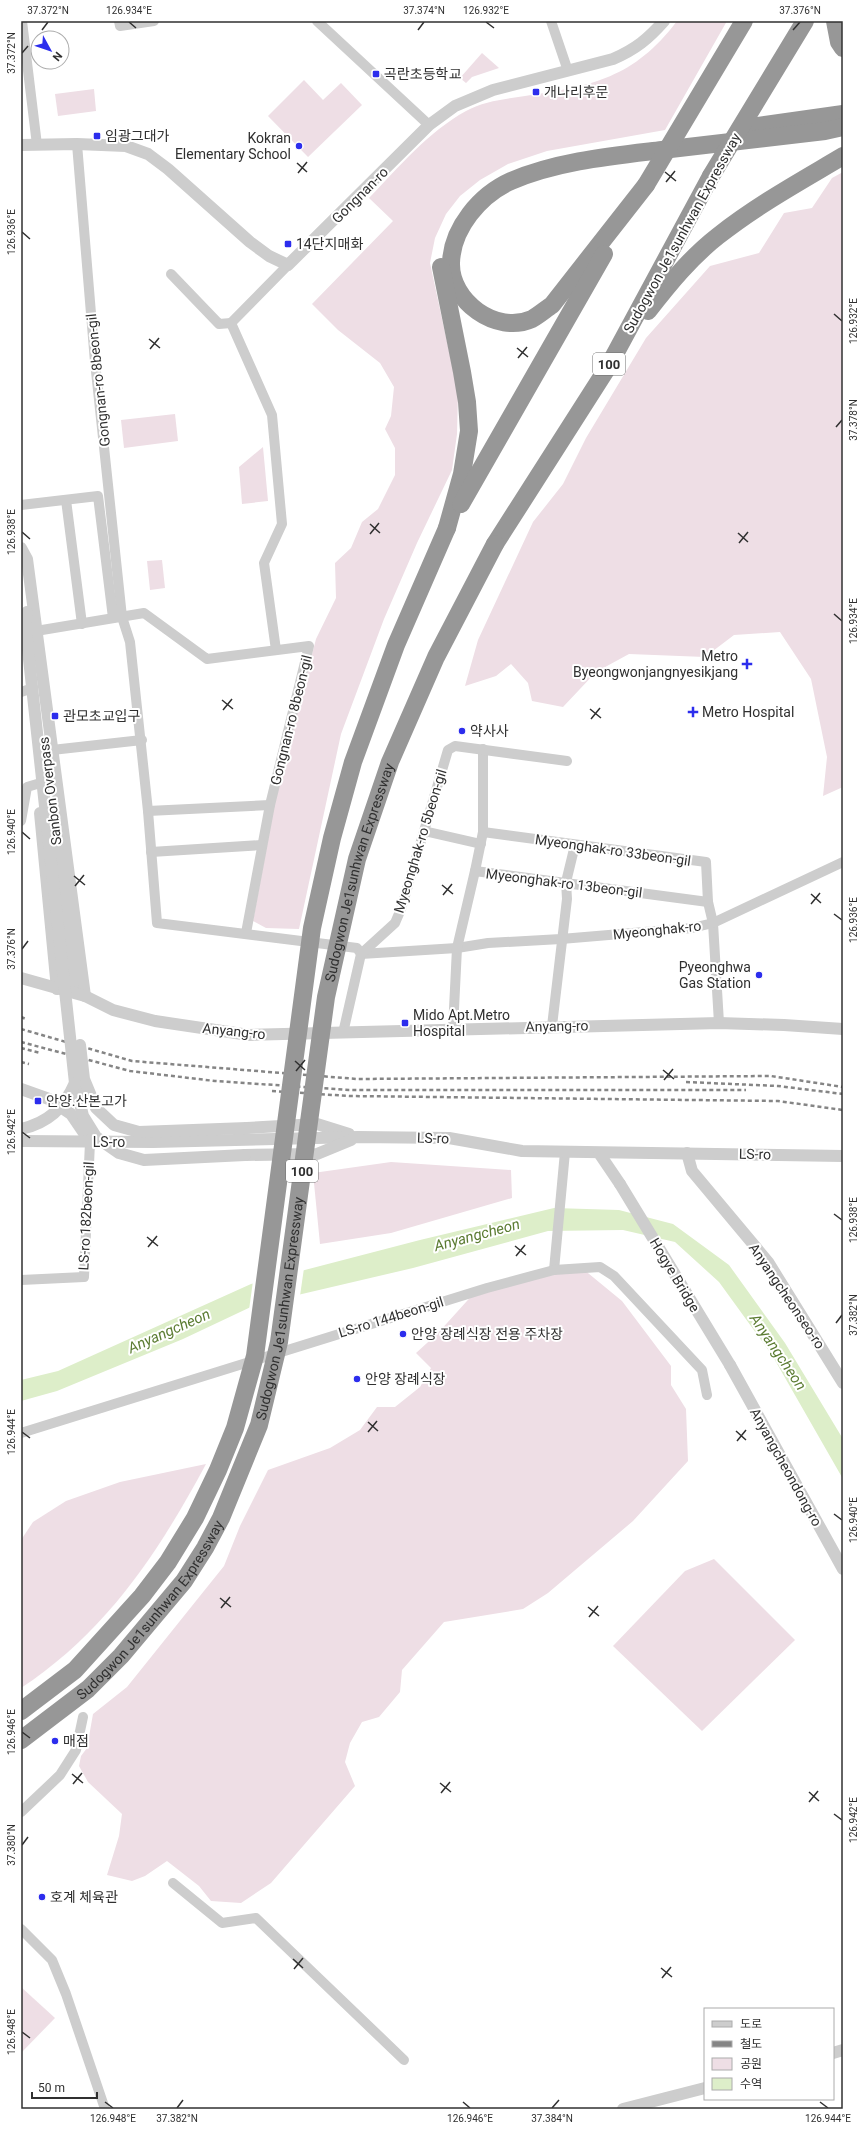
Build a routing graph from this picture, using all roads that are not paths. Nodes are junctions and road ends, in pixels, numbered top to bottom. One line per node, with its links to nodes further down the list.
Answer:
1 (22, 21): 17 (street)
2 (120, 21): 3 (street)
3 (154, 21)
4 (317, 21): 13 (street)
5 (551, 21): 11 (street)
6 (664, 21): 11 (street, Gongnan-ro)
7 (744, 21): 19 (highway, Sudogwon Je1sunhwan Expressway / 100, bridge)
8 (805, 21): 23 (highway, Sudogwon Je1sunhwan Expressway / 100, bridge)
9 (835, 21): 10 (highway)
10 (843, 48)
11 (568, 71): 13 (street, Gongnan-ro)
12 (843, 114): 26 (highway)
13 (429, 126): 20 (street, Gongnan-ro)
14 (843, 127): 19 (highway)
15 (77, 144): 17 (street); 20 (street); 30 (street, Gongnan-ro 8beon-gil)
16 (21, 145): 17 (street)
17 (37, 145)
18 (843, 156): 23 (highway)
19 (646, 185): 26 (highway, Sudogwon Je1sunhwan Expressway / 100)
20 (288, 266): 22 (street)
21 (171, 274): 22 (street)
22 (231, 323): 34 (street)
23 (608, 367): 86 (highway, Sudogwon Je1sunhwan Expressway / 100, bridge)
24 (66, 500): 25 (street); 30 (street); 31 (street)
25 (21, 505)
26 (447, 528): 84 (highway, Sudogwon Je1sunhwan Expressway / 100, bridge)
27 (21, 548): 32 (street)
28 (21, 579): 29 (street)
29 (27, 612): 67 (street, bridge); 70 (street, Sanbon Overpass, bridge)
30 (118, 617): 31 (street); 34 (street, Gongnan-ro 8beon-gil); 36 (street, Gongnan-ro 8beon-gil)
31 (82, 624): 32 (street)
32 (36, 631): 38 (street)
33 (21, 638): 35 (street)
34 (276, 650): 41 (street, Gongnan-ro 8beon-gil)
35 (24, 691): 40 (street)
36 (142, 740): 38 (street); 42 (street, Gongnan-ro 8beon-gil)
37 (483, 749): 39 (street, Myeonghak-ro 5beon-gil); 44 (street, Myeonghak-ro 5beon-gil); 45 (street)
38 (52, 750): 61 (street)
39 (567, 760)
40 (28, 785): 43 (street); 60 (street)
41 (270, 805): 42 (street); 47 (street)
42 (148, 811): 49 (street, Gongnan-ro 8beon-gil)
43 (21, 821)
44 (424, 831): 46 (street); 58 (street, Myeonghak-ro 5beon-gil)
45 (483, 832): 46 (street); 48 (street, Myeonghak-ro 33beon-gil)
46 (481, 844): 51 (street)
47 (262, 845): 49 (street); 55 (street)
48 (575, 845): 52 (street); 53 (street, Myeonghak-ro 33beon-gil)
49 (151, 852): 55 (street, Gongnan-ro 8beon-gil)
50 (843, 862): 54 (street, Myeonghak-ro)
51 (475, 871): 52 (street, Myeonghak-ro 13beon-gil); 57 (street, Myeonghak-ro 13beon-gil)
52 (566, 882): 53 (street, Myeonghak-ro 13beon-gil); 56 (street)
53 (708, 902): 54 (street, Myeonghak-ro 33beon-gil)
54 (713, 923): 56 (street, Myeonghak-ro); 62 (street, Myeonghak-ro 33beon-gil)
55 (246, 933): 58 (street)
56 (561, 939): 57 (street, Myeonghak-ro); 63 (street)
57 (457, 948): 58 (street, Myeonghak-ro); 64 (street)
58 (361, 954): 66 (street)
59 (21, 978): 60 (street, Anyang-ro)
60 (57, 989): 61 (street, Anyang-ro)
61 (85, 996): 66 (street, Anyang-ro)
62 (719, 1023): 63 (street, Anyang-ro); 65 (street, Anyang-ro)
63 (552, 1026): 64 (street, Anyang-ro)
64 (453, 1029): 66 (street, Anyang-ro)
65 (843, 1029)
66 (343, 1033)
67 (75, 1083): 69 (street, bridge); 70 (street, bridge)
68 (21, 1089): 72 (street)
69 (21, 1129)
70 (358, 1137): 72 (street, LS-ro); 73 (street, LS-ro)
71 (21, 1141): 72 (street, LS-ro)
72 (90, 1142): 78 (street, LS-ro 182beon-gil)
73 (565, 1152): 74 (street, LS-ro); 77 (street)
74 (599, 1153): 75 (street, LS-ro); 79 (street, Hogye Bridge, bridge)
75 (687, 1153): 76 (street, LS-ro); 80 (street, Anyangcheonseo-ro)
76 (843, 1156)
77 (554, 1266): 81 (street, LS-ro 144beon-gil); 82 (street, LS-ro 144beon-gil)
78 (21, 1280)
79 (730, 1365): 83 (street, Anyangcheondong-ro)
80 (843, 1383)
81 (707, 1396)
82 (21, 1433)
83 (843, 1569)
84 (21, 1712)
85 (83, 1717): 87 (street)
86 (21, 1740)
87 (21, 1812)
88 (173, 1883): 90 (street)
89 (21, 1929): 93 (street)
90 (404, 2060)
91 (704, 2088): 92 (street)
92 (636, 2108): 94 (street)
93 (105, 2109)
94 (623, 2109)

